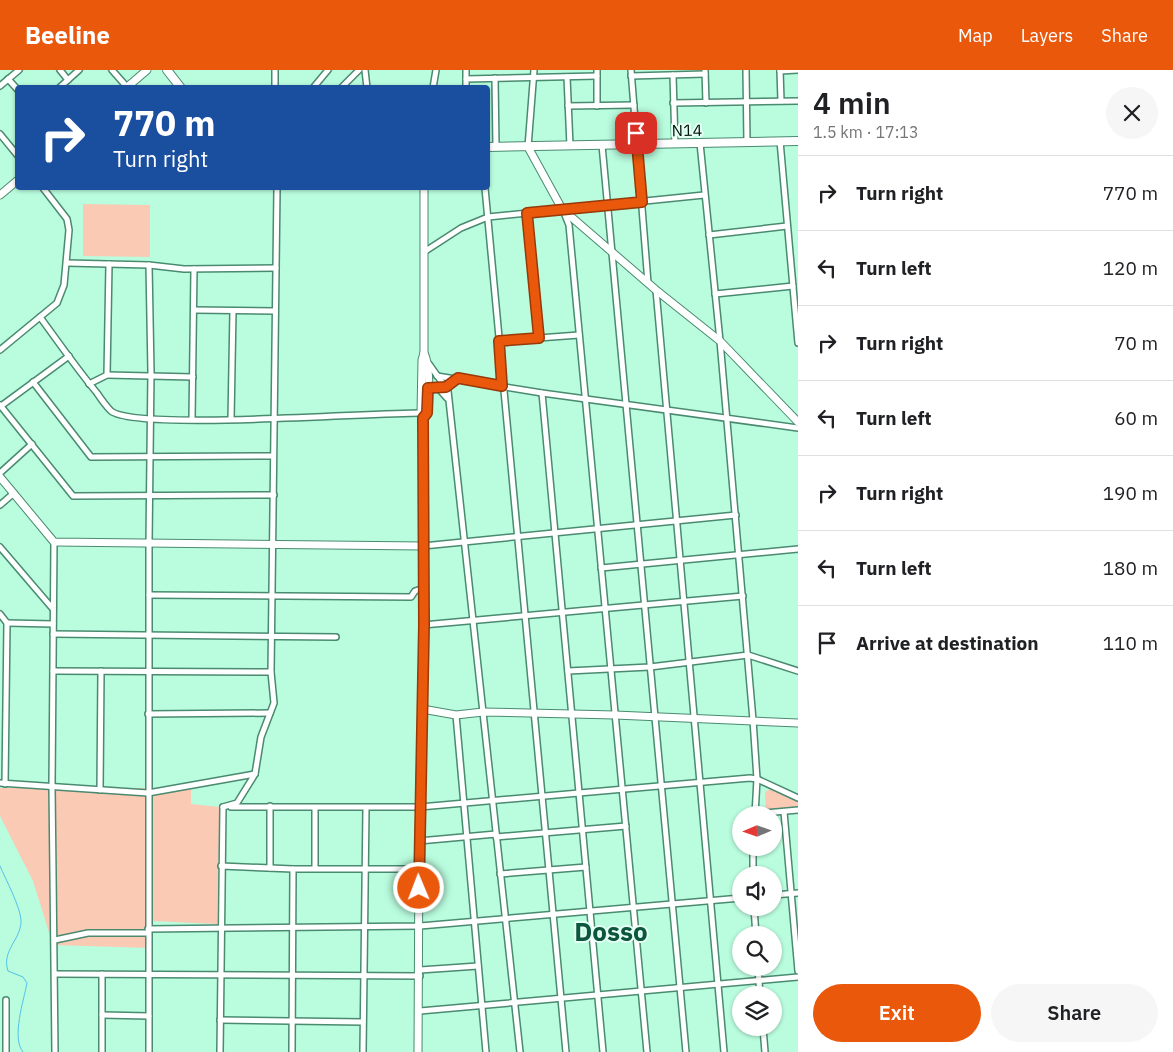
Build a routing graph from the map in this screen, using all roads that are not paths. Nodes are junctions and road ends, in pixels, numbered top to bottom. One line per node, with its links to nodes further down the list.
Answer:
1 (19, 70): 25 (street)
2 (60, 70): 27 (street)
3 (79, 70): 27 (street)
4 (112, 70): 29 (street)
5 (147, 70): 30 (street)
6 (167, 70): 31 (main road)
7 (275, 70): 32 (street)
8 (328, 70): 33 (street)
9 (359, 70): 34 (street)
10 (366, 70): 35 (street)
11 (436, 70): 36 (street)
12 (466, 70): 26 (street)
13 (534, 70): 24 (street)
14 (597, 70): 21 (street)
15 (746, 70): 42 (street)
16 (780, 70): 17 (street); 40 (street)
17 (798, 70)
18 (705, 72): 20 (street); 44 (street)
19 (631, 73): 20 (street); 45 (street)
20 (673, 75): 43 (street)
21 (597, 76): 22 (street); 47 (street)
22 (567, 77): 24 (street); 46 (street)
23 (495, 78): 24 (street); 26 (street); 49 (street)
24 (534, 78): 60 (street)
25 (8, 79): 38 (street); 39 (street)
26 (466, 79): 37 (street)
27 (68, 80): 28 (street)
28 (62, 85)
29 (124, 85)
30 (128, 85)
31 (179, 85)
32 (275, 85)
33 (315, 85)
34 (344, 85)
35 (367, 85)
36 (434, 85)
37 (466, 85)
38 (0, 86)
39 (15, 87)
40 (781, 101): 41 (street); 42 (street)
41 (798, 101)
42 (747, 102): 44 (street); 53 (street)
43 (673, 103): 44 (street); 56 (street)
44 (706, 103)
45 (634, 105): 47 (street); 55 (street)
46 (568, 106): 47 (street); 58 (street)
47 (597, 106)
48 (490, 108): 49 (street)
49 (495, 108): 59 (street)
50 (0, 134): 62 (street)
51 (780, 141): 52 (main road, N14); 53 (main road, N14); 75 (street)
52 (798, 141)
53 (747, 142): 54 (main road, N14)
54 (700, 143): 56 (main road, N14); 69 (street)
55 (637, 144): 56 (main road, N14); 57 (main road, N14); 70 (street)
56 (675, 144)
57 (602, 145): 58 (main road, N14); 71 (street)
58 (570, 146): 60 (main road, N14)
59 (496, 147): 60 (main road, N14); 61 (main road, N14)
60 (528, 147): 72 (street)
61 (490, 148)
62 (15, 152)
63 (15, 182): 68 (street)
64 (45, 190): 79 (street)
65 (278, 190): 82 (street)
66 (424, 190): 77 (street)
67 (485, 190): 74 (street)
68 (0, 195)
69 (704, 195): 70 (street); 76 (street)
70 (642, 202): 71 (street); 84 (street)
71 (608, 205): 72 (street); 78 (street)
72 (562, 209): 73 (street); 78 (street); 92 (street)
73 (527, 213): 74 (street); 93 (street)
74 (488, 217): 77 (street); 94 (street)
75 (788, 226): 76 (street); 85 (street)
76 (709, 235): 87 (street)
77 (424, 252): 99 (street)
78 (612, 254): 84 (street); 115 (street)
79 (67, 264): 80 (street); 91 (street)
80 (109, 264): 81 (street); 101 (street)
81 (148, 266): 83 (street); 102 (street)
82 (276, 268): 83 (street); 90 (street)
83 (194, 269): 88 (street)
84 (648, 283): 86 (street)
85 (793, 286): 87 (street); 96 (street)
86 (656, 290): 95 (street); 117 (street)
87 (715, 294): 95 (street)
88 (194, 310): 89 (street); 103 (street)
89 (233, 311): 90 (street); 123 (street)
90 (275, 311): 119 (street)
91 (40, 318): 97 (street); 98 (street)
92 (579, 334): 93 (street); 114 (street)
93 (539, 338): 94 (street)
94 (499, 341): 108 (street)
95 (720, 341): 120 (street); 124 (street)
96 (798, 343)
97 (0, 350)
98 (68, 356): 106 (street); 107 (street)
99 (426, 356): 100 (street); 104 (street)
100 (425, 374): 104 (street); 110 (street)
101 (106, 375): 102 (street); 107 (street)
102 (151, 376): 103 (street); 121 (street)
103 (193, 376): 122 (street)
104 (438, 376): 105 (street); 109 (street)
105 (458, 378): 108 (street); 109 (street)
106 (33, 382): 116 (street); 127 (street)
107 (89, 384): 121 (street)
108 (502, 386): 112 (street); 139 (street)
109 (448, 387): 111 (street); 113 (street)
110 (425, 388): 111 (street); 118 (street)
111 (439, 389): 113 (street)
112 (542, 393): 114 (street); 138 (street)
113 (448, 398): 141 (street)
114 (586, 399): 115 (street); 137 (street)
115 (626, 404): 117 (street); 136 (street)
116 (1, 405): 126 (street)
117 (666, 410): 120 (street); 135 (street)
118 (424, 415): 119 (street); 144 (street)
119 (273, 418): 123 (street); 128 (street)
120 (727, 418): 125 (street); 134 (street)
121 (150, 419): 122 (street); 127 (street)
122 (192, 419): 123 (street)
123 (231, 419)
124 (798, 422)
125 (798, 428)
126 (32, 444): 129 (street); 132 (street)
127 (150, 456): 128 (street); 132 (street)
128 (273, 456): 131 (street)
129 (0, 475): 130 (street)
130 (14, 493): 133 (street); 140 (street)
131 (274, 495): 132 (street); 143 (street)
132 (149, 496): 142 (street)
133 (0, 505)
134 (736, 515): 135 (street); 147 (street)
135 (676, 521): 136 (street); 148 (street)
136 (637, 525): 137 (street); 149 (street)
137 (598, 529): 138 (street); 150 (street)
138 (555, 533): 139 (street); 159 (street)
139 (518, 537): 141 (street); 161 (street)
140 (54, 542): 142 (street); 158 (street)
141 (463, 542): 144 (street); 162 (street)
142 (149, 543): 143 (street); 152 (street)
143 (274, 544): 144 (street); 154 (street)
144 (422, 546): 151 (street)
145 (0, 547): 158 (street)
146 (798, 549): 147 (street)
147 (739, 555): 148 (street); 153 (street)
148 (680, 560): 149 (street); 155 (street)
149 (641, 564): 150 (street); 156 (street)
150 (601, 568): 157 (street)
151 (424, 588): 154 (street); 165 (street)
152 (148, 595): 154 (street); 167 (street)
153 (743, 596): 155 (street); 170 (street)
154 (274, 597): 168 (street)
155 (684, 601): 156 (street); 171 (street)
156 (646, 604): 157 (street); 172 (street)
157 (605, 607): 159 (street); 173 (street)
158 (53, 609): 164 (street)
159 (562, 613): 161 (street); 177 (street)
160 (0, 614): 163 (street)
161 (525, 615): 162 (street); 184 (street)
162 (472, 619): 165 (street); 181 (street)
163 (7, 622): 164 (street); 195 (street)
164 (53, 624): 166 (street)
165 (424, 625): 180 (street)
166 (53, 634): 167 (street); 174 (street)
167 (148, 635): 168 (street); 176 (street)
168 (273, 636): 169 (street); 179 (street)
169 (336, 636)
170 (748, 655): 171 (street); 178 (street); 190 (street)
171 (689, 663): 172 (street); 189 (street)
172 (650, 667): 173 (street); 188 (street)
173 (611, 668): 177 (street); 187 (street)
174 (53, 671): 175 (street); 197 (street)
175 (100, 671): 176 (street); 199 (street)
176 (149, 671): 179 (street); 183 (street)
177 (568, 671): 185 (street)
178 (798, 671)
179 (271, 672): 182 (street)
180 (422, 709): 186 (street); 211 (street)
181 (483, 712): 184 (street); 186 (street); 206 (street)
182 (270, 713): 183 (street); 192 (street)
183 (148, 714): 202 (street)
184 (534, 714): 185 (street); 204 (street)
185 (572, 714): 187 (street); 200 (street)
186 (456, 715): 207 (street)
187 (615, 715): 188 (street); 198 (street)
188 (654, 716): 189 (street); 196 (street)
189 (694, 717): 190 (street); 194 (street)
190 (754, 720): 191 (street); 193 (street)
191 (798, 723)
192 (255, 774): 202 (street); 210 (street)
193 (757, 779): 194 (street); 203 (street); 209 (street)
194 (700, 782): 196 (street); 235 (street)
195 (2, 784): 197 (street)
196 (660, 784): 198 (street); 236 (street)
197 (52, 786): 199 (street); 247 (street)
198 (621, 788): 200 (street); 216 (street)
199 (100, 790): 202 (street)
200 (578, 792): 204 (street); 217 (street)
201 (798, 792): 203 (street)
202 (148, 793): 246 (street)
203 (792, 795): 205 (street)
204 (541, 797): 206 (street); 218 (street)
205 (798, 798)
206 (492, 802): 207 (street); 220 (street)
207 (463, 804): 211 (street); 219 (street)
208 (270, 806): 210 (street); 212 (street); 224 (street)
209 (756, 806)
210 (223, 807): 222 (street)
211 (420, 807): 213 (street); 221 (street)
212 (315, 808): 213 (street); 225 (street)
213 (366, 808): 226 (street)
214 (798, 810): 215 (street)
215 (784, 812): 231 (street)
216 (626, 826): 217 (street); 237 (street)
217 (582, 829): 218 (street); 223 (street)
218 (545, 833): 220 (street); 229 (street)
219 (466, 836): 220 (street); 221 (street); 241 (street)
220 (496, 836): 230 (street)
221 (419, 841): 228 (street)
222 (221, 866): 224 (street); 245 (street)
223 (586, 867): 229 (street); 238 (street)
224 (270, 868): 227 (street)
225 (315, 868): 226 (street); 227 (street)
226 (364, 868): 228 (street); 243 (street)
227 (293, 869): 242 (street)
228 (419, 869): 244 (street)
229 (549, 870): 230 (street); 239 (street)
230 (500, 874): 240 (street)
231 (790, 893): 232 (street); 233 (street); 249 (street)
232 (798, 893)
233 (782, 894)
234 (732, 899): 235 (street)
235 (711, 902): 236 (street); 260 (street)
236 (673, 904): 237 (street); 262 (street)
237 (634, 908): 238 (street); 263 (street)
238 (590, 910): 239 (street); 264 (street)
239 (552, 913): 240 (street); 265 (street)
240 (505, 917): 241 (street); 267 (street)
241 (474, 920): 244 (street); 248 (street)
242 (293, 926): 243 (street); 245 (street); 255 (street)
243 (364, 926): 244 (street); 256 (street)
244 (420, 926): 250 (street)
245 (220, 927): 246 (street); 254 (street)
246 (148, 931): 247 (street); 253 (street)
247 (55, 940): 251 (street)
248 (478, 966): 250 (street); 268 (street)
249 (798, 971)
250 (420, 973): 256 (street); 269 (street)
251 (55, 974): 252 (street); 277 (street)
252 (102, 974): 253 (street); 270 (street)
253 (150, 975): 254 (street); 271 (street)
254 (222, 975): 255 (street); 272 (street)
255 (293, 975): 256 (street); 273 (street)
256 (363, 976): 274 (street)
257 (759, 976): 259 (street)
258 (798, 976): 259 (street)
259 (759, 980): 260 (street); 261 (street)
260 (718, 984): 262 (street); 290 (street)
261 (759, 986)
262 (680, 987): 263 (street); 289 (street)
263 (641, 991): 264 (street); 288 (street)
264 (598, 995): 265 (street); 287 (street)
265 (561, 998): 267 (street); 286 (street)
266 (6, 1000): 276 (street)
267 (514, 1002): 268 (street); 285 (street)
268 (482, 1005): 269 (street); 284 (street)
269 (420, 1011): 283 (street)
270 (102, 1014): 271 (street); 278 (street)
271 (149, 1016): 279 (street)
272 (220, 1020): 273 (street); 280 (street)
273 (292, 1021): 274 (street); 281 (street)
274 (363, 1022): 282 (street)
275 (764, 1036): 291 (street)
276 (6, 1052)
277 (55, 1052)
278 (102, 1052)
279 (149, 1052)
280 (220, 1052)
281 (292, 1052)
282 (362, 1052)
283 (418, 1052)
284 (486, 1052)
285 (520, 1052)
286 (566, 1052)
287 (604, 1052)
288 (647, 1052)
289 (686, 1052)
290 (724, 1052)
291 (765, 1052)

